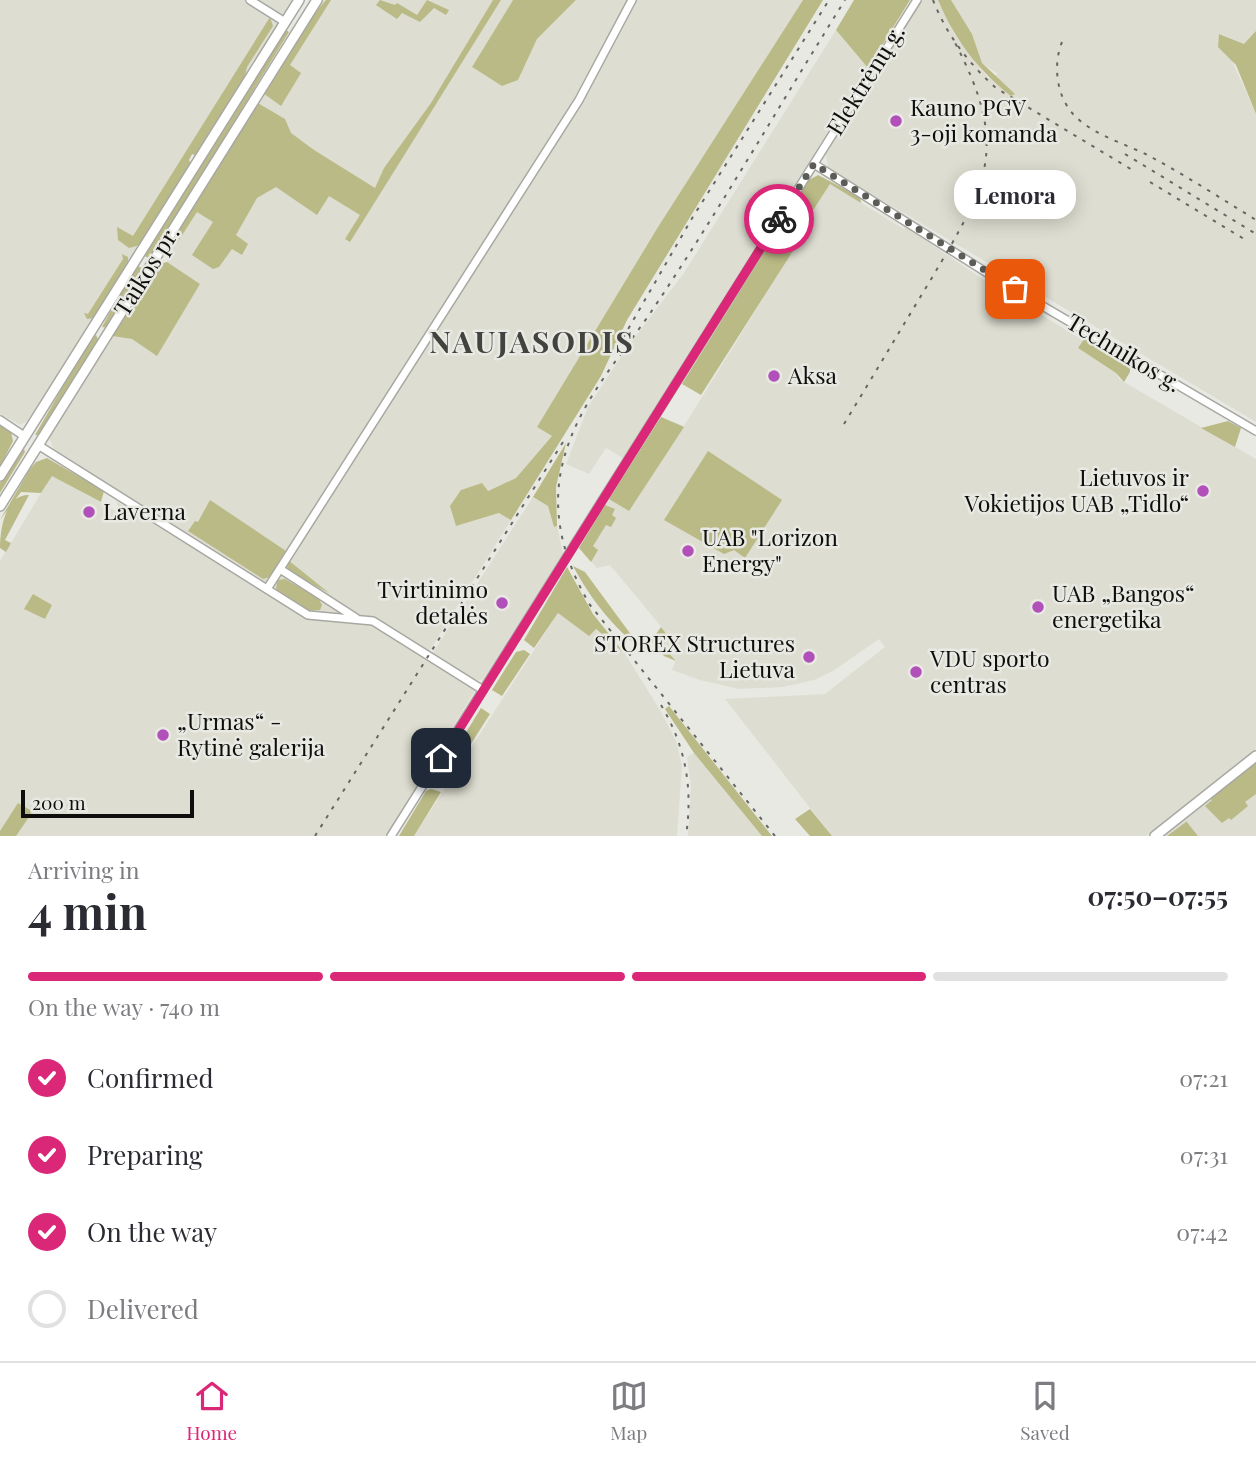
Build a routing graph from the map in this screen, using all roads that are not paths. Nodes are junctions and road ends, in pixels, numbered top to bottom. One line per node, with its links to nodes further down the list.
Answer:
1 (250, 0): 6 (street)
2 (299, 0): 6 (main road, Taikos pr.)
3 (317, 0): 7 (main road, Taikos pr.)
4 (632, 0): 19 (street)
5 (917, 0): 8 (street, Elektrėnų g.)
6 (285, 22): 7 (main road); 9 (main road, Taikos pr.)
7 (294, 36): 10 (main road, Taikos pr.)
8 (814, 164): 14 (street, Technikos g.); 22 (street, Elektrėnų g.)
9 (137, 259): 10 (main road); 11 (main road, Taikos pr.)
10 (149, 267): 12 (main road, Taikos pr.)
11 (95, 325): 12 (main road); 15 (main road, Taikos pr.)
12 (107, 335): 16 (main road, Taikos pr.)
13 (0, 420): 15 (street)
14 (1256, 431)
15 (24, 436): 16 (main road); 17 (main road, Taikos pr.)
16 (38, 445): 18 (main road, Taikos pr.); 20 (street)
17 (0, 476)
18 (0, 506)
19 (280, 569): 20 (street); 21 (street)
20 (267, 589): 21 (street)
21 (356, 618): 22 (street)
22 (483, 691): 24 (street, Elektrėnų g.)
23 (1256, 755): 25 (main road)
24 (391, 836)
25 (1155, 836)

